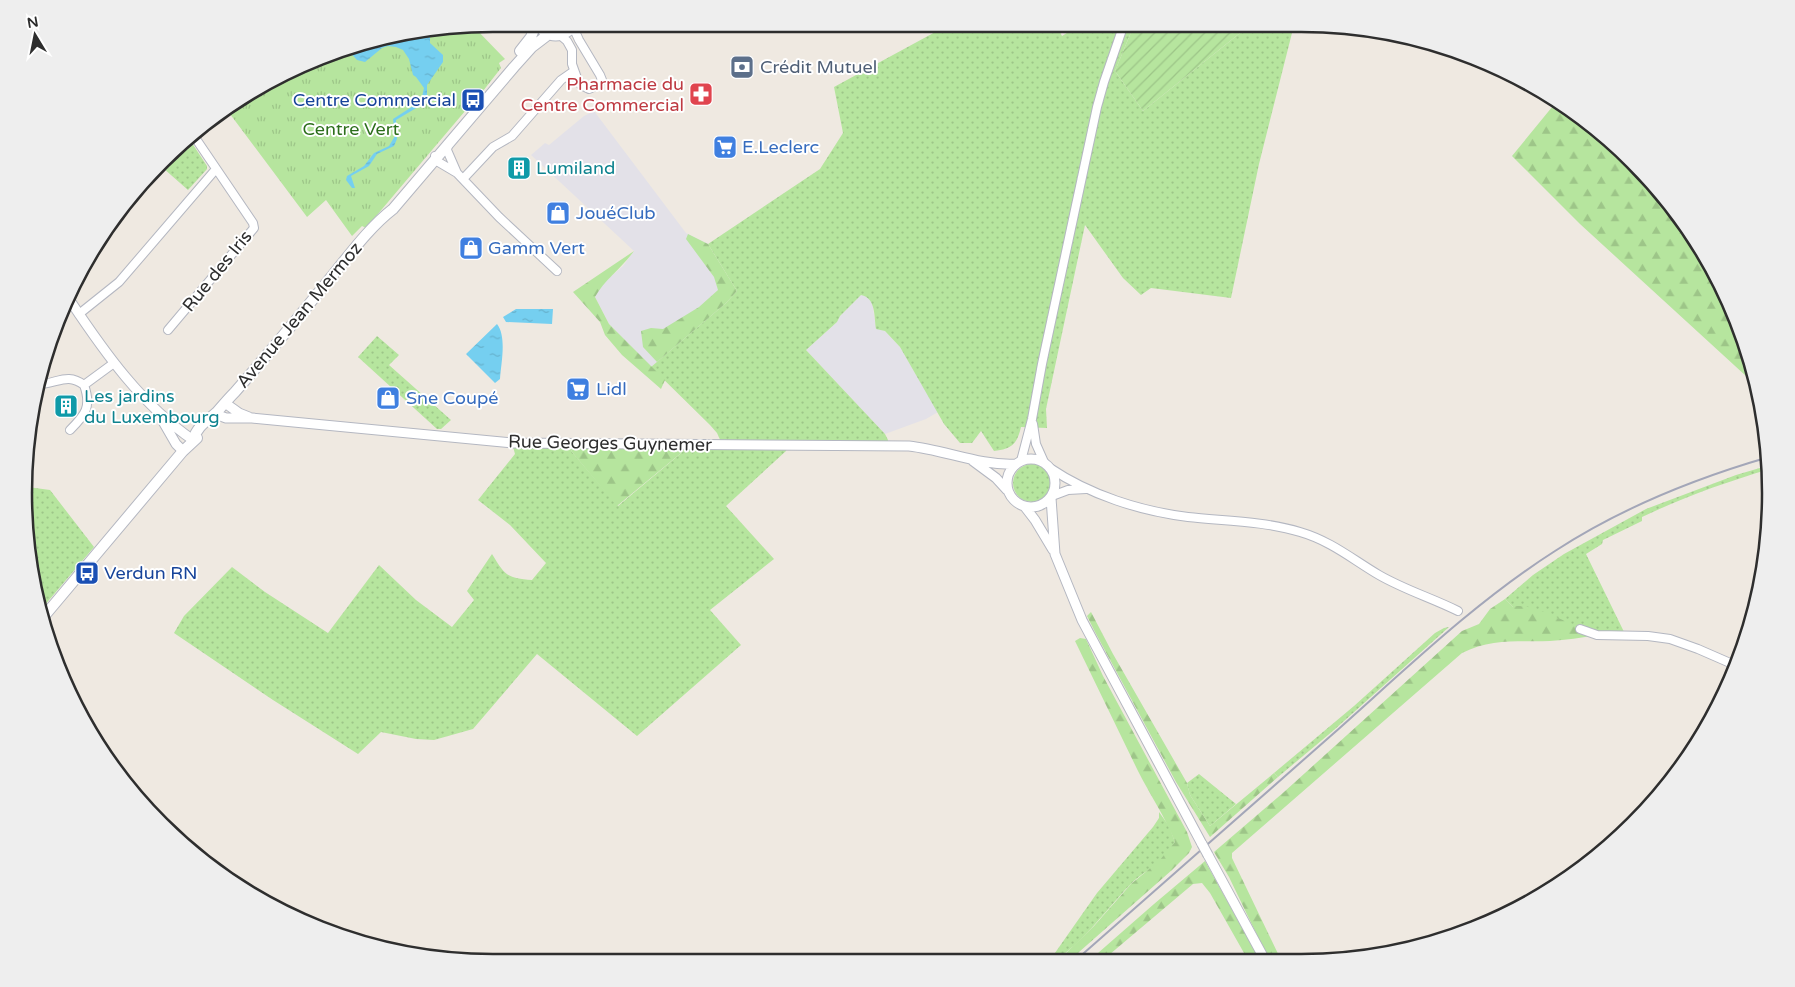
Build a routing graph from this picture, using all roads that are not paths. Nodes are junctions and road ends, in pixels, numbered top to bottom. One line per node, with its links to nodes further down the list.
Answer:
1 (533, 32): 8 (main road, Avenue Jean Mermoz)
2 (547, 32): 6 (main road)
3 (567, 32): 6 (main road, Avenue Jean Mermoz)
4 (576, 32): 7 (street)
5 (1121, 32): 25 (street)
6 (554, 35): 7 (street); 8 (main road, Avenue Jean Mermoz)
7 (574, 71): 12 (street)
8 (449, 139): 10 (main road, Avenue Jean Mermoz); 12 (street); 13 (main road, Avenue Jean Mermoz)
9 (197, 141): 11 (street, Rue des Iris)
10 (435, 160): 12 (street); 13 (main road, Avenue Jean Mermoz)
11 (216, 169): 16 (street); 17 (street, Rue des Iris)
12 (460, 176): 14 (street)
13 (383, 217): 21 (main road, Avenue Jean Mermoz)
14 (557, 271)
15 (74, 305): 16 (street)
16 (79, 314): 18 (street)
17 (168, 330)
18 (114, 363): 20 (street); 22 (street)
19 (46, 384): 20 (street)
20 (84, 385): 26 (street)
21 (225, 403): 23 (main road, Avenue Jean Mermoz); 24 (street)
22 (158, 414): 27 (street); 28 (street)
23 (215, 414): 24 (street, Rue Georges Guynemer); 27 (main road, Avenue Jean Mermoz)
24 (252, 418): 29 (street, Rue Georges Guynemer)
25 (1032, 420): 30 (street); 31 (street)
26 (70, 430)
27 (193, 440): 28 (main road, Avenue Jean Mermoz)
28 (183, 452): 38 (main road, Avenue Jean Mermoz)
29 (969, 458): 30 (street, Rue Georges Guynemer); 33 (street, Rue Georges Guynemer)
30 (1018, 462): 31 (street); 33 (street)
31 (1047, 465): 32 (street); 34 (street)
32 (1088, 488): 34 (street); 37 (street)
33 (1007, 490): 35 (street)
34 (1051, 497): 35 (street); 36 (street)
35 (1025, 507): 36 (street)
36 (1055, 554): 41 (street, bridge)
37 (1458, 610)
38 (48, 612)
39 (1580, 630): 40 (street)
40 (1730, 663)
41 (1262, 954)

